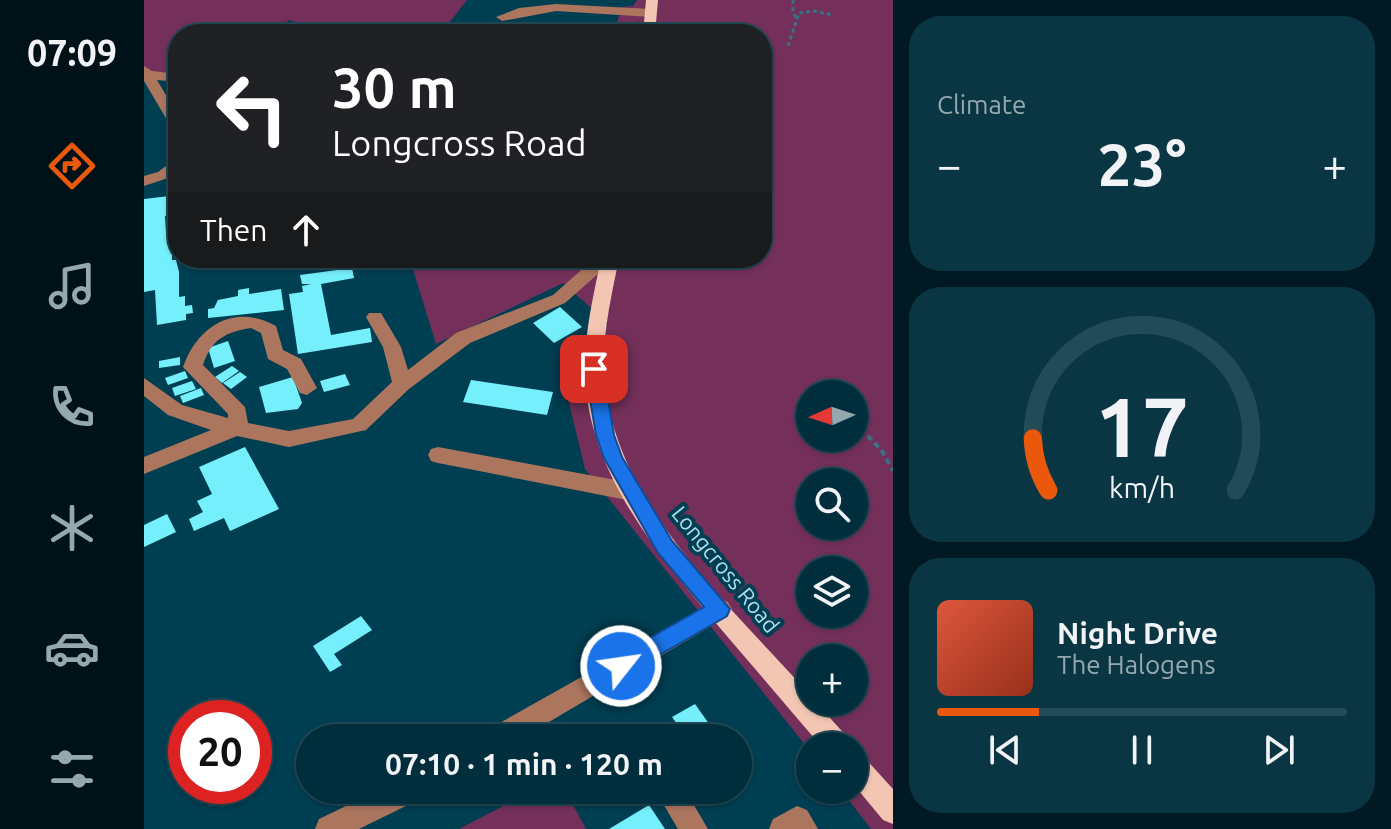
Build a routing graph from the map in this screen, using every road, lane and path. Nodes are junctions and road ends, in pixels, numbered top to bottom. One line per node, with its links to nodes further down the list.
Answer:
1 (793, 0): 5 (path)
2 (651, 7): 4 (lane)
3 (833, 15): 5 (path)
4 (502, 17)
5 (797, 19): 6 (path)
6 (788, 46)
7 (145, 73): 8 (lane); 9 (lane)
8 (168, 76)
9 (168, 105)
10 (168, 171): 11 (lane)
11 (144, 181)
12 (595, 268): 15 (lane)
13 (609, 268): 23 (main road, Longcross Road)
14 (375, 317): 15 (lane)
15 (402, 384): 18 (lane)
16 (144, 385): 18 (lane)
17 (307, 388): 18 (lane)
18 (238, 427): 21 (lane)
19 (868, 436): 22 (path)
20 (438, 455): 23 (lane)
21 (144, 466)
22 (893, 471)
23 (632, 492): 24 (main road, Longcross Road)
24 (720, 609): 25 (lane); 26 (main road, Longcross Road)
25 (522, 724)
26 (826, 732)
27 (868, 781): 30 (main road)
28 (380, 804): 31 (lane)
29 (678, 804): 32 (lane)
30 (893, 810)
31 (329, 829)
32 (694, 829)
33 (783, 829): 34 (lane)
34 (804, 829)

